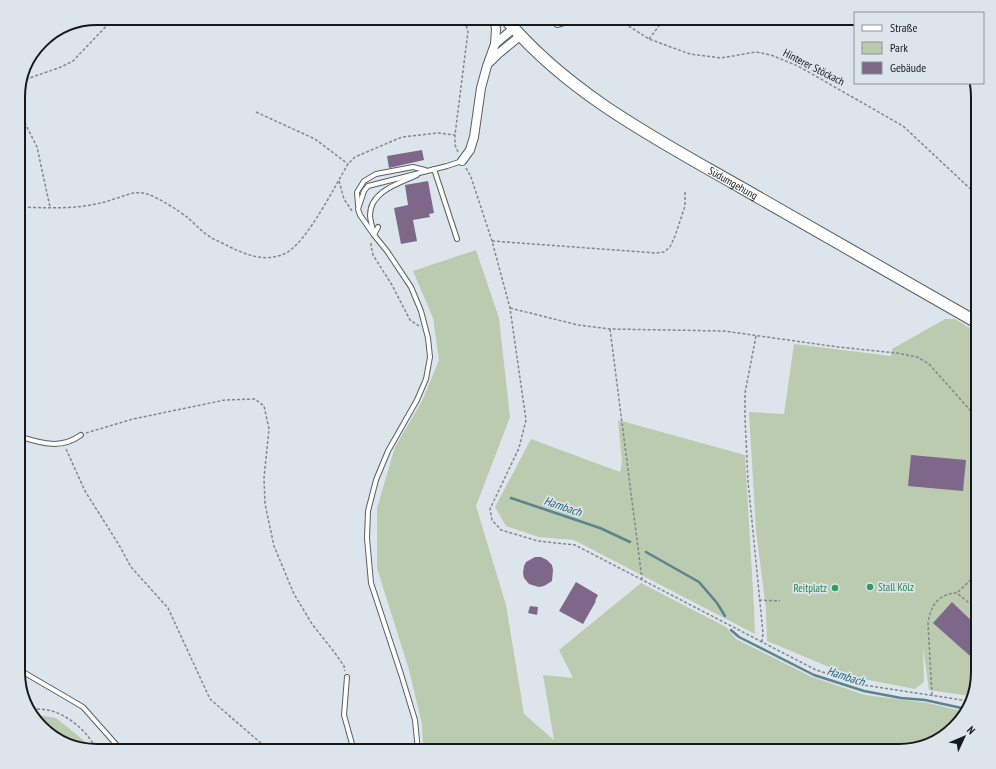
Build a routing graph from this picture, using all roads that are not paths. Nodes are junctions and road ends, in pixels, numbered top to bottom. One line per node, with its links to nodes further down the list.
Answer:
1 (495, 25): 4 (street)
2 (511, 25): 3 (main road, Südumgehung)
3 (517, 32): 4 (street); 5 (street); 13 (main road, Südumgehung)
4 (495, 44): 5 (street)
5 (487, 66): 6 (street)
6 (462, 161): 7 (lane)
7 (434, 169): 8 (lane); 12 (lane)
8 (427, 170): 9 (lane); 9 (lane); 11 (lane)
9 (358, 209): 11 (lane)
10 (378, 227): 11 (lane)
11 (374, 236): 20 (lane)
12 (457, 239)
13 (971, 319)
14 (81, 435): 15 (lane)
15 (25, 438)
16 (25, 673): 18 (lane)
17 (347, 677): 19 (lane)
18 (116, 744)
19 (352, 744)
20 (417, 744)

